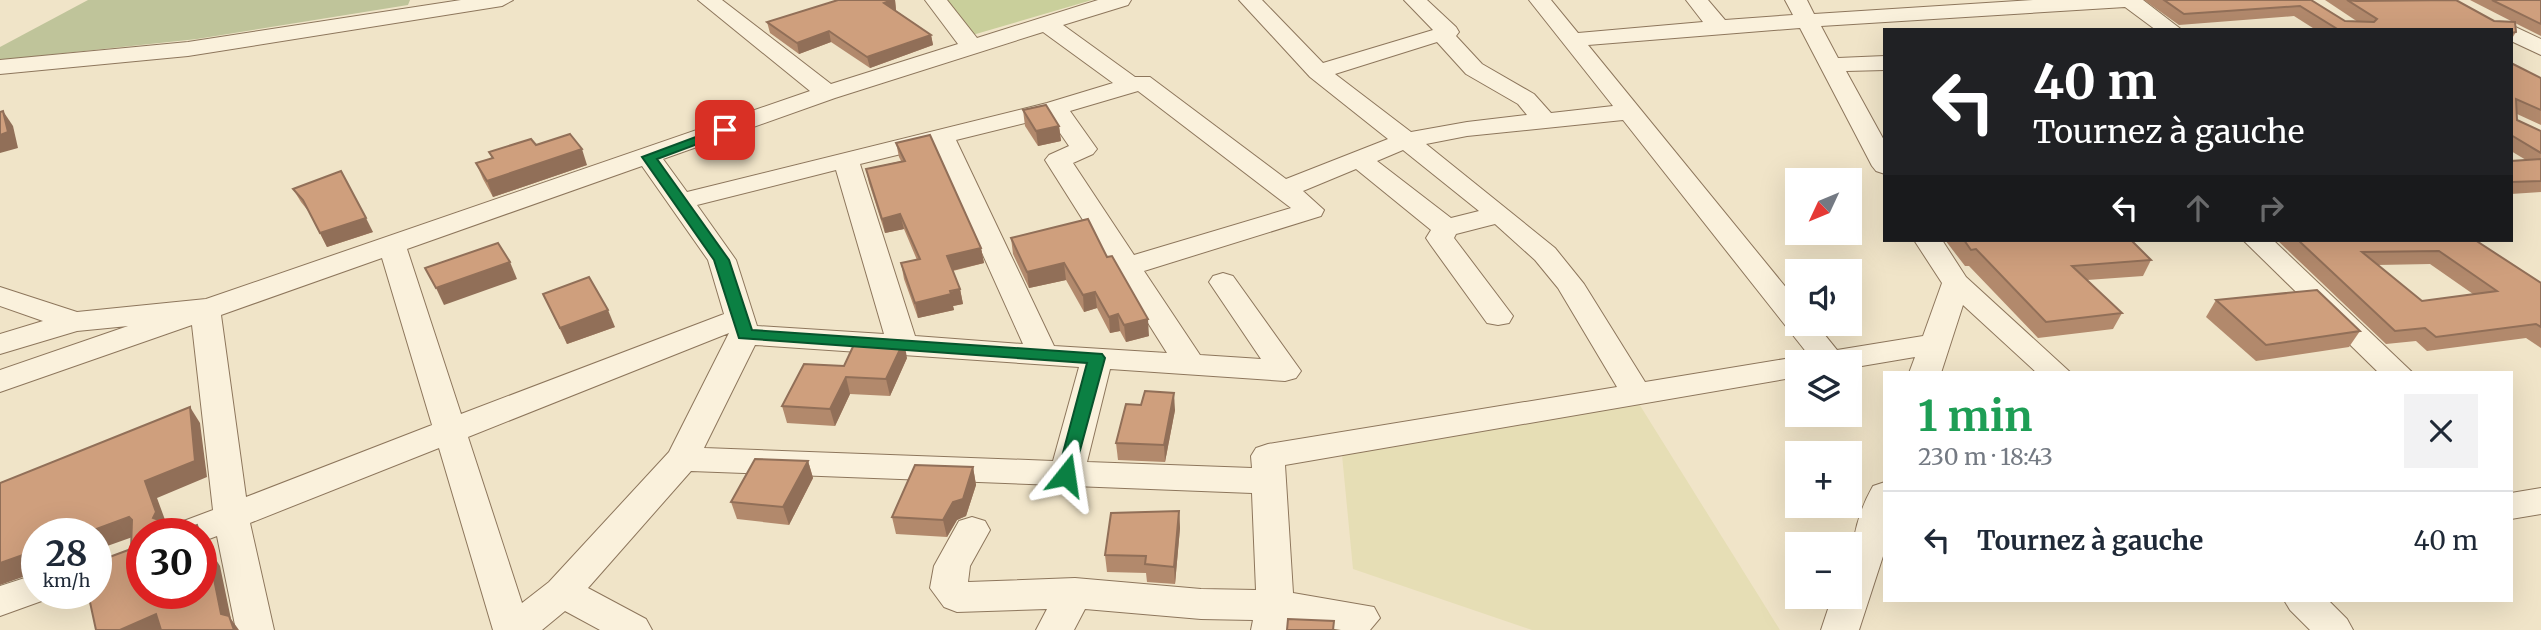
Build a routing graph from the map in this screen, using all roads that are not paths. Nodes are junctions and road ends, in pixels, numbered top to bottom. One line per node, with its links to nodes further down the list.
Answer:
1 (502, 0): 27 (street)
2 (709, 0): 19 (street)
3 (936, 0): 23 (street)
4 (1120, 0): 15 (street)
5 (1250, 0): 28 (street)
6 (1415, 0): 20 (street)
7 (1540, 0): 22 (street)
8 (1698, 0): 16 (street)
9 (1796, 0): 13 (street)
10 (2130, 0): 12 (street); 18 (street)
11 (1934, 7): 12 (street); 13 (street)
12 (1970, 12): 17 (street)
13 (1809, 22): 16 (street); 26 (street)
14 (771, 23): 19 (street)
15 (1045, 23): 23 (street); 29 (street)
16 (1717, 25): 22 (street)
17 (1990, 28)
18 (2168, 28)
19 (748, 30): 30 (street)
20 (1442, 34): 28 (street); 33 (street)
21 (2513, 34): 24 (street)
22 (1572, 40): 32 (street)
23 (971, 46): 30 (street)
24 (2541, 48)
25 (1883, 63): 26 (street)
26 (1831, 65): 39 (street)
27 (0, 67)
28 (1318, 72): 35 (street)
29 (1131, 85): 31 (street); 40 (street)
30 (827, 93): 36 (street)
31 (1055, 108): 34 (street); 47 (street)
32 (1630, 112): 33 (street); 51 (street)
33 (1545, 121): 35 (street)
34 (942, 136): 38 (street); 59 (street)
35 (1404, 141): 37 (street); 42 (street)
36 (649, 157): 41 (street); 46 (street)
37 (1359, 159): 40 (street); 43 (street)
38 (846, 160): 41 (street); 58 (street)
39 (1883, 162)
40 (1284, 189): 47 (street)
41 (682, 201): 55 (street)
42 (1500, 214): 43 (street); 68 (street)
43 (1447, 228): 53 (street)
44 (1929, 242): 49 (street)
45 (2259, 242): 66 (street)
46 (391, 243): 52 (street); 69 (street)
47 (1126, 267): 62 (street)
48 (1223, 282): 62 (street)
49 (1956, 283): 57 (street); 65 (street)
50 (0, 296): 54 (street)
51 (1785, 305)
52 (205, 308): 54 (street); 67 (street); 76 (street)
53 (1497, 316)
54 (75, 322): 56 (street)
55 (742, 326): 58 (street); 69 (street); 70 (street)
56 (0, 344)
57 (1934, 344): 60 (street); 64 (street)
58 (902, 345): 59 (street)
59 (1043, 354): 61 (street)
60 (1862, 356)
61 (1097, 358): 62 (street); 71 (street)
62 (1190, 364)
63 (1785, 369): 68 (street)
64 (1926, 371)
65 (2054, 371)
66 (2396, 371)
67 (0, 382)
68 (1637, 394): 72 (street)
69 (451, 432): 76 (street); 88 (street)
70 (682, 459): 71 (street); 79 (street)
71 (1066, 475): 72 (street)
72 (1269, 481): 85 (street)
73 (1883, 501): 91 (street)
74 (2541, 501): 75 (street)
75 (2513, 506)
76 (231, 517): 77 (street); 87 (street)
77 (217, 522)
78 (972, 530): 80 (street)
79 (562, 592): 88 (street); 89 (street)
80 (1075, 593): 84 (street); 90 (street)
81 (21, 594): 82 (street)
82 (0, 601)
83 (2305, 602): 92 (street)
84 (1197, 617): 85 (street)
85 (1273, 618): 86 (street)
86 (1361, 618)
87 (255, 630)
88 (514, 630)
89 (633, 630)
90 (1055, 630)
91 (1840, 630)
92 (2334, 630)

